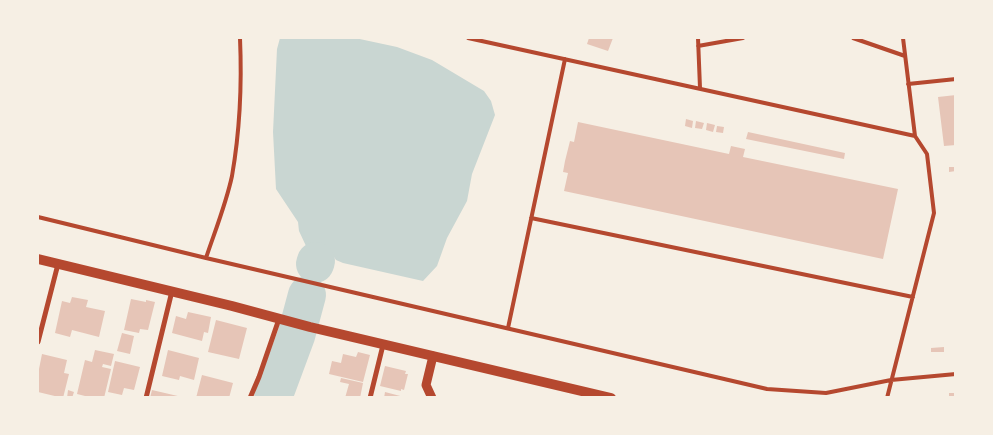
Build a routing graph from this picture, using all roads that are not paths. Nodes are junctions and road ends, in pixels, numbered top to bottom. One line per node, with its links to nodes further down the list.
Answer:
1 (240, 38): 17 (lane)
2 (468, 38): 7 (lane)
3 (698, 38): 8 (lane)
4 (743, 38): 8 (lane)
5 (853, 38): 9 (lane)
6 (903, 38): 9 (lane)
7 (481, 39): 10 (lane)
8 (698, 46): 13 (lane)
9 (905, 56): 12 (lane)
10 (565, 59): 13 (lane); 16 (lane)
11 (956, 79): 12 (lane)
12 (908, 84): 14 (lane)
13 (700, 88): 14 (lane)
14 (915, 136): 21 (lane)
15 (38, 217): 17 (lane)
16 (532, 218): 21 (lane); 23 (lane)
17 (206, 258): 23 (lane)
18 (38, 259): 19 (main road)
19 (58, 264): 20 (main road); 24 (street)
20 (172, 292): 22 (main road); 29 (street)
21 (913, 297): 28 (lane)
22 (282, 320): 25 (main road); 30 (street)
23 (508, 328): 28 (lane)
24 (38, 342)
25 (383, 344): 26 (main road); 31 (street)
26 (433, 356): 32 (street); 33 (main road)
27 (956, 374): 28 (lane)
28 (891, 380): 34 (lane)
29 (146, 398)
30 (250, 398)
31 (370, 398)
32 (432, 398)
33 (611, 398)
34 (887, 398)

